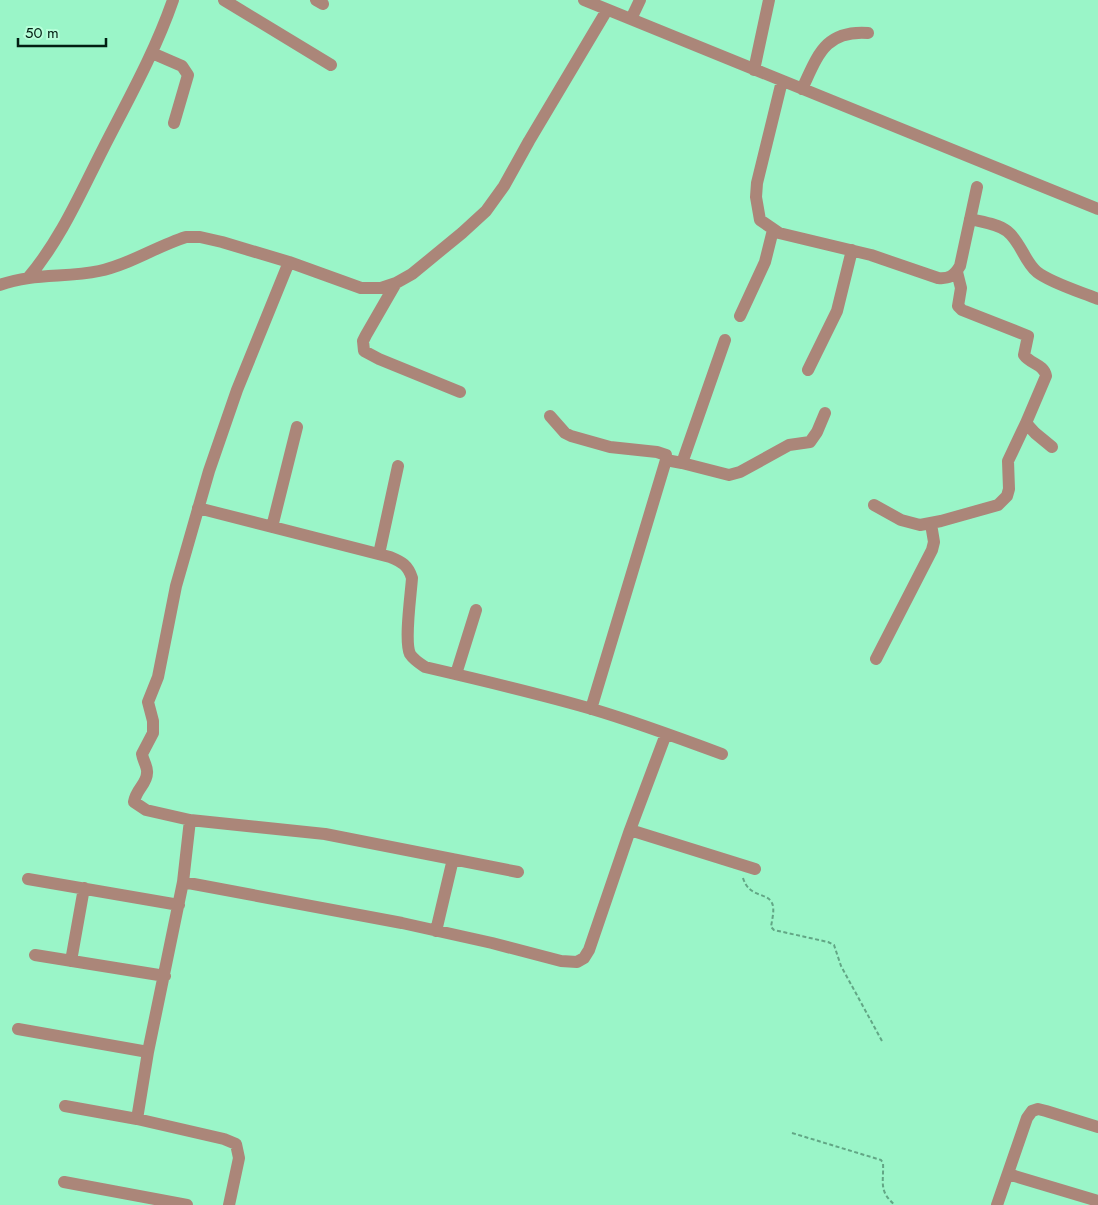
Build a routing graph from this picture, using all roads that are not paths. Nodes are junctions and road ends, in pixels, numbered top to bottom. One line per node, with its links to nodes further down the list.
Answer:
1 (173, 0): 9 (street)
2 (224, 0): 10 (street)
3 (584, 0): 6 (street)
4 (640, 0): 7 (street)
5 (769, 0): 11 (street)
6 (607, 10): 7 (street); 23 (street)
7 (630, 19): 11 (street)
8 (868, 33): 13 (street)
9 (152, 53): 14 (street); 22 (street)
10 (331, 65)
11 (754, 70): 12 (street)
12 (782, 81): 13 (street); 18 (street)
13 (802, 89): 16 (street)
14 (174, 123)
15 (978, 187): 17 (street)
16 (1098, 209)
17 (970, 219): 21 (street); 25 (street)
18 (773, 230): 19 (street); 26 (street)
19 (852, 250): 21 (street); 28 (street)
20 (289, 262): 22 (street); 23 (street); 39 (street)
21 (957, 272): 32 (street)
22 (28, 278): 24 (street)
23 (396, 284): 29 (street)
24 (0, 285)
25 (1098, 299)
26 (740, 316)
27 (724, 340): 36 (street)
28 (808, 370)
29 (460, 392)
30 (825, 413): 36 (street)
31 (550, 416): 35 (street)
32 (1026, 423): 34 (street); 40 (street)
33 (297, 427): 41 (street)
34 (1052, 448)
35 (666, 460): 36 (street); 46 (street)
36 (682, 463)
37 (398, 466): 42 (street)
38 (874, 505): 40 (street)
39 (198, 508): 41 (street); 49 (street)
40 (930, 524): 44 (street)
41 (272, 527): 42 (street)
42 (379, 554): 45 (street)
43 (476, 610): 45 (street)
44 (876, 659)
45 (456, 674): 46 (street)
46 (591, 709): 47 (street)
47 (666, 734): 48 (street); 50 (street)
48 (722, 754)
49 (190, 820): 51 (street); 55 (street)
50 (630, 830): 52 (street); 58 (street)
51 (453, 859): 53 (street); 58 (street)
52 (755, 869)
53 (518, 872)
54 (28, 879): 56 (street)
55 (183, 882): 57 (street); 58 (street)
56 (84, 888): 57 (street); 60 (street)
57 (179, 904): 61 (street)
58 (436, 931)
59 (35, 955): 60 (street)
60 (71, 961): 61 (street)
61 (165, 976): 63 (street)
62 (18, 1029): 63 (street)
63 (148, 1052): 65 (street)
64 (65, 1106): 65 (street)
65 (137, 1119): 71 (street)
66 (1098, 1126): 67 (street)
67 (1008, 1174): 69 (street); 72 (street)
68 (64, 1182): 70 (street)
69 (1098, 1201)
70 (187, 1205)
71 (229, 1205)
72 (997, 1205)

